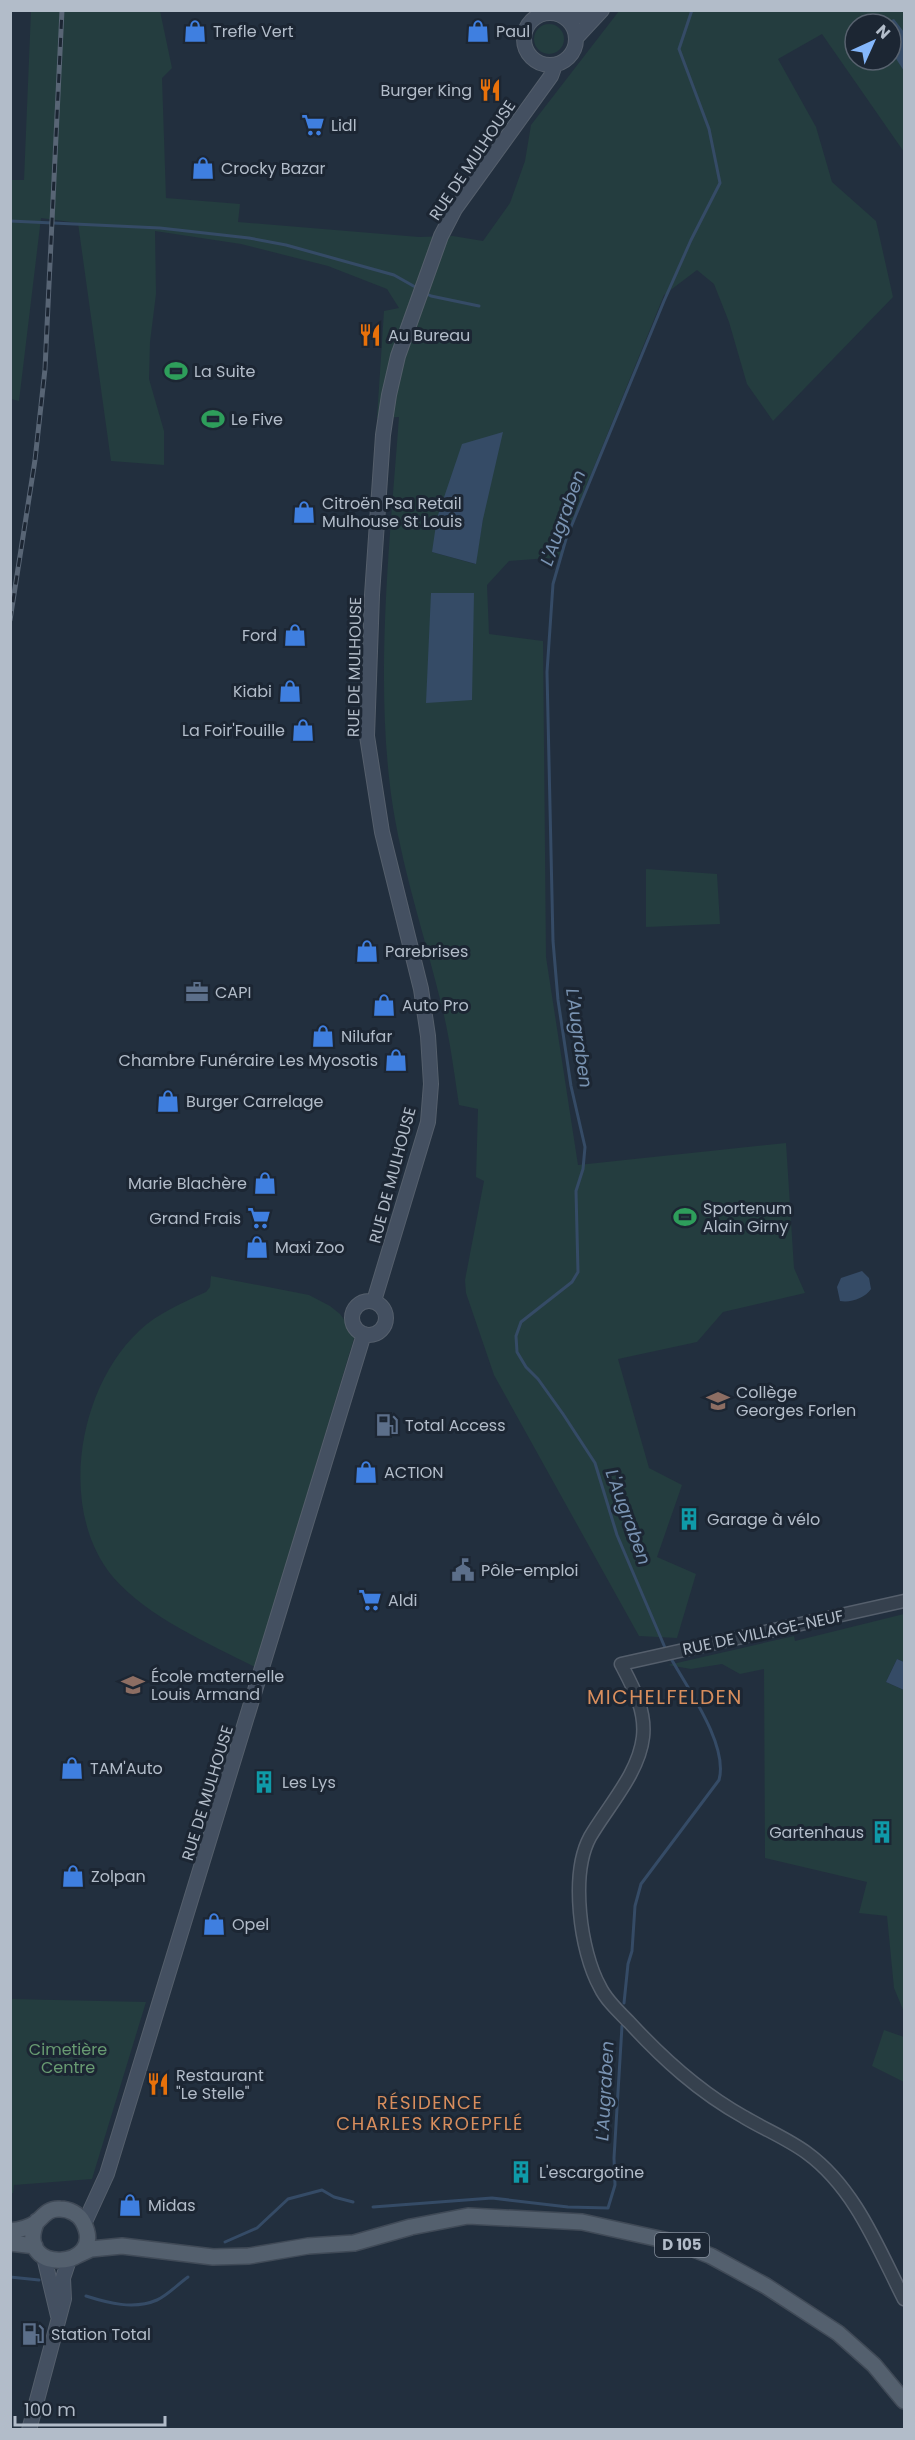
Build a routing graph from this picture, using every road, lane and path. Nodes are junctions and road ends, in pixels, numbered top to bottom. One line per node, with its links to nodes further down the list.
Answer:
1 (589, 10): 3 (main road)
2 (602, 10): 4 (main road)
3 (565, 17): 4 (main road); 5 (main road)
4 (576, 38): 6 (main road)
5 (535, 59): 6 (main road); 7 (main road, RUE DE MULHOUSE)
6 (555, 65): 7 (main road, RUE DE MULHOUSE)
7 (537, 95): 8 (main road, RUE DE MULHOUSE)
8 (374, 1301): 9 (main road); 9 (main road)
9 (364, 1334): 11 (main road, RUE DE MULHOUSE)
10 (904, 1601): 20 (street, RUE DE VILLAGE-NEUF)
11 (99, 2192): 12 (main road); 14 (main road, RUE DE MULHOUSE)
12 (69, 2210): 13 (main road); 14 (main road)
13 (37, 2221): 15 (main road); 18 (main road)
14 (85, 2227): 17 (main road, D 105); 19 (main road)
15 (10, 2231)
16 (10, 2243): 18 (main road)
17 (122, 2246): 19 (main road, D 105); 22 (main road, D 105)
18 (40, 2251): 19 (main road); 21 (main road)
19 (74, 2258): 21 (main road)
20 (904, 2299)
21 (58, 2318): 23 (main road)
22 (904, 2401)
23 (29, 2430)

